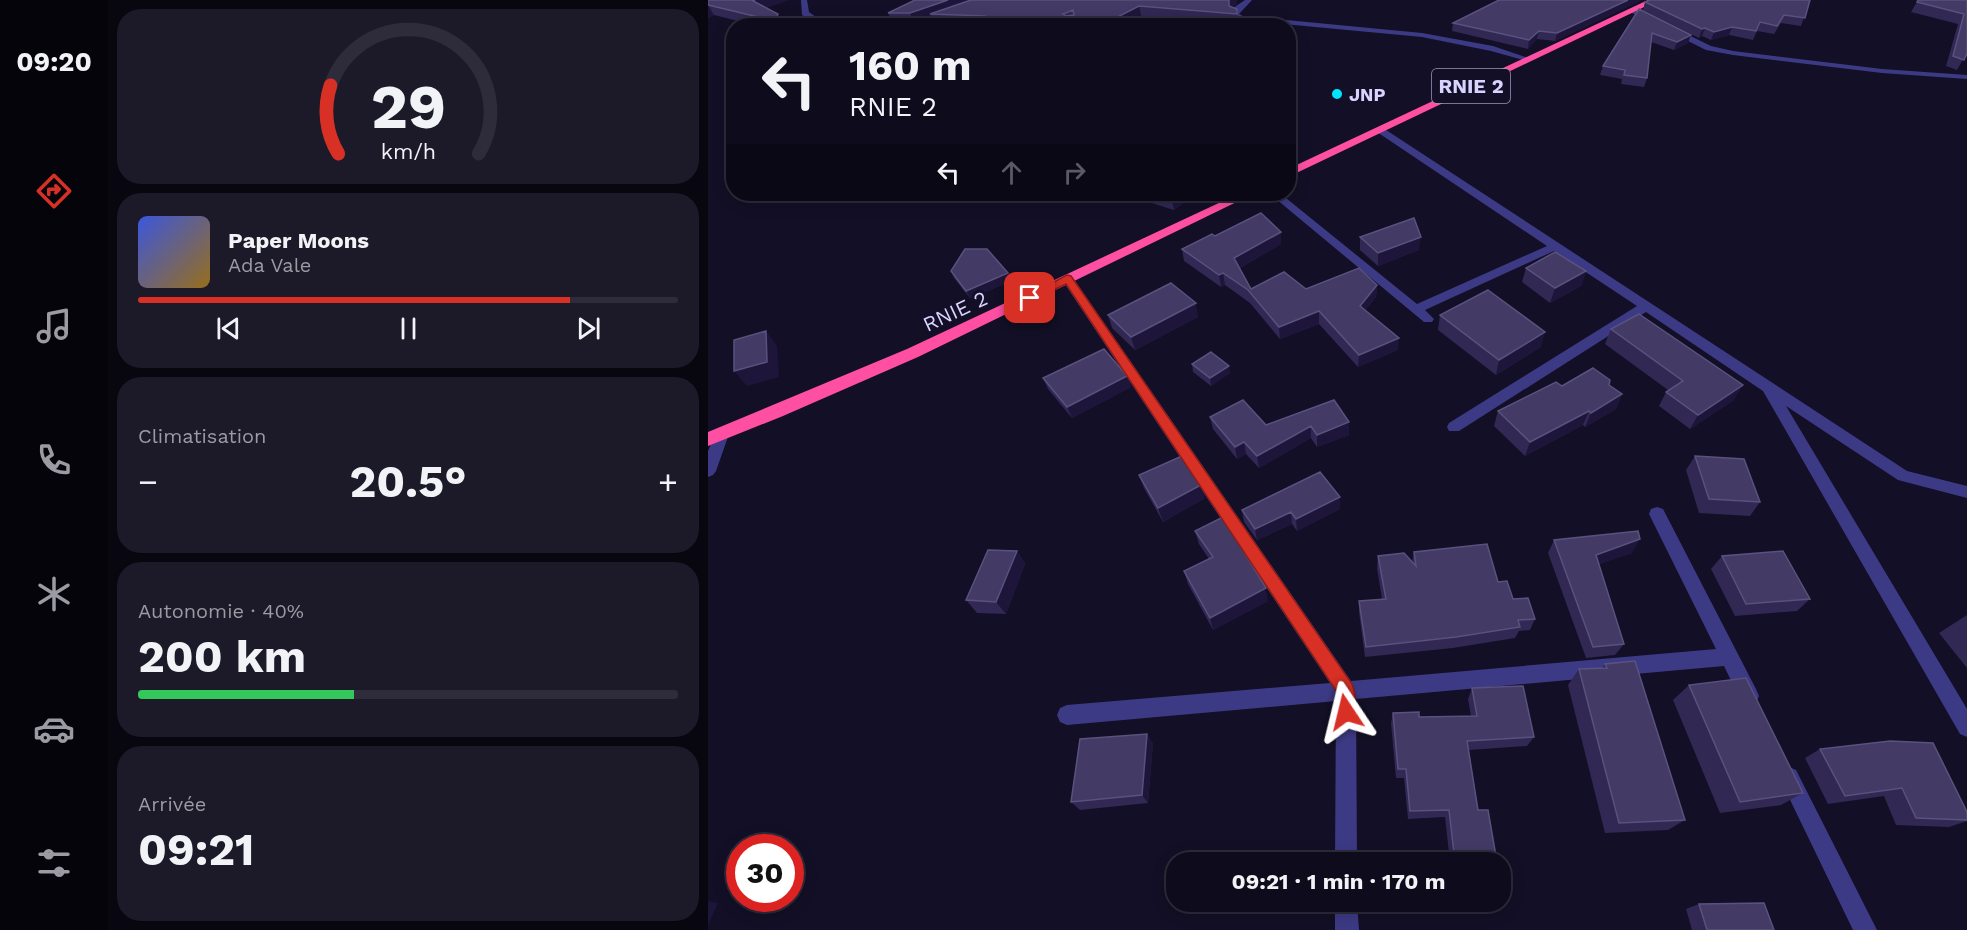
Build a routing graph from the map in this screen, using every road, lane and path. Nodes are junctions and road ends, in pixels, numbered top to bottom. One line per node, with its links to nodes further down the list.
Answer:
1 (804, 0): 6 (street)
2 (1249, 0): 8 (street)
3 (1655, 0): 4 (highway, RNIE 2 / RNIE 2)
4 (1633, 10): 10 (highway, RNIE 2 / RNIE 2); 11 (street)
5 (960, 13): 7 (street)
6 (813, 18)
7 (945, 18)
8 (1242, 18)
9 (1296, 23): 10 (street)
10 (1527, 59): 12 (highway, RNIE 2 / RNIE 2)
11 (1967, 77)
12 (1380, 130): 13 (highway, RNIE 2 / RNIE 2); 16 (street)
13 (1296, 170)
14 (1232, 201): 17 (highway, RNIE 2 / RNIE 2)
15 (1284, 201): 19 (street)
16 (1555, 246): 18 (street); 19 (street)
17 (1067, 279): 23 (highway, RNIE 2 / RNIE 2); 28 (street)
18 (1646, 306): 21 (street); 22 (street)
19 (1416, 309): 20 (street)
20 (1428, 319)
21 (1767, 386): 25 (street); 31 (street)
22 (1454, 427)
23 (715, 437): 24 (street)
24 (708, 471)
25 (1967, 492)
26 (1657, 514): 27 (street)
27 (1729, 657): 28 (street); 29 (street)
28 (1346, 690): 30 (street); 33 (street)
29 (1755, 709)
30 (1066, 715)
31 (1967, 727)
32 (1781, 762): 36 (street)
33 (1346, 852)
34 (1347, 912): 35 (street)
35 (1347, 930)
36 (1865, 930)

